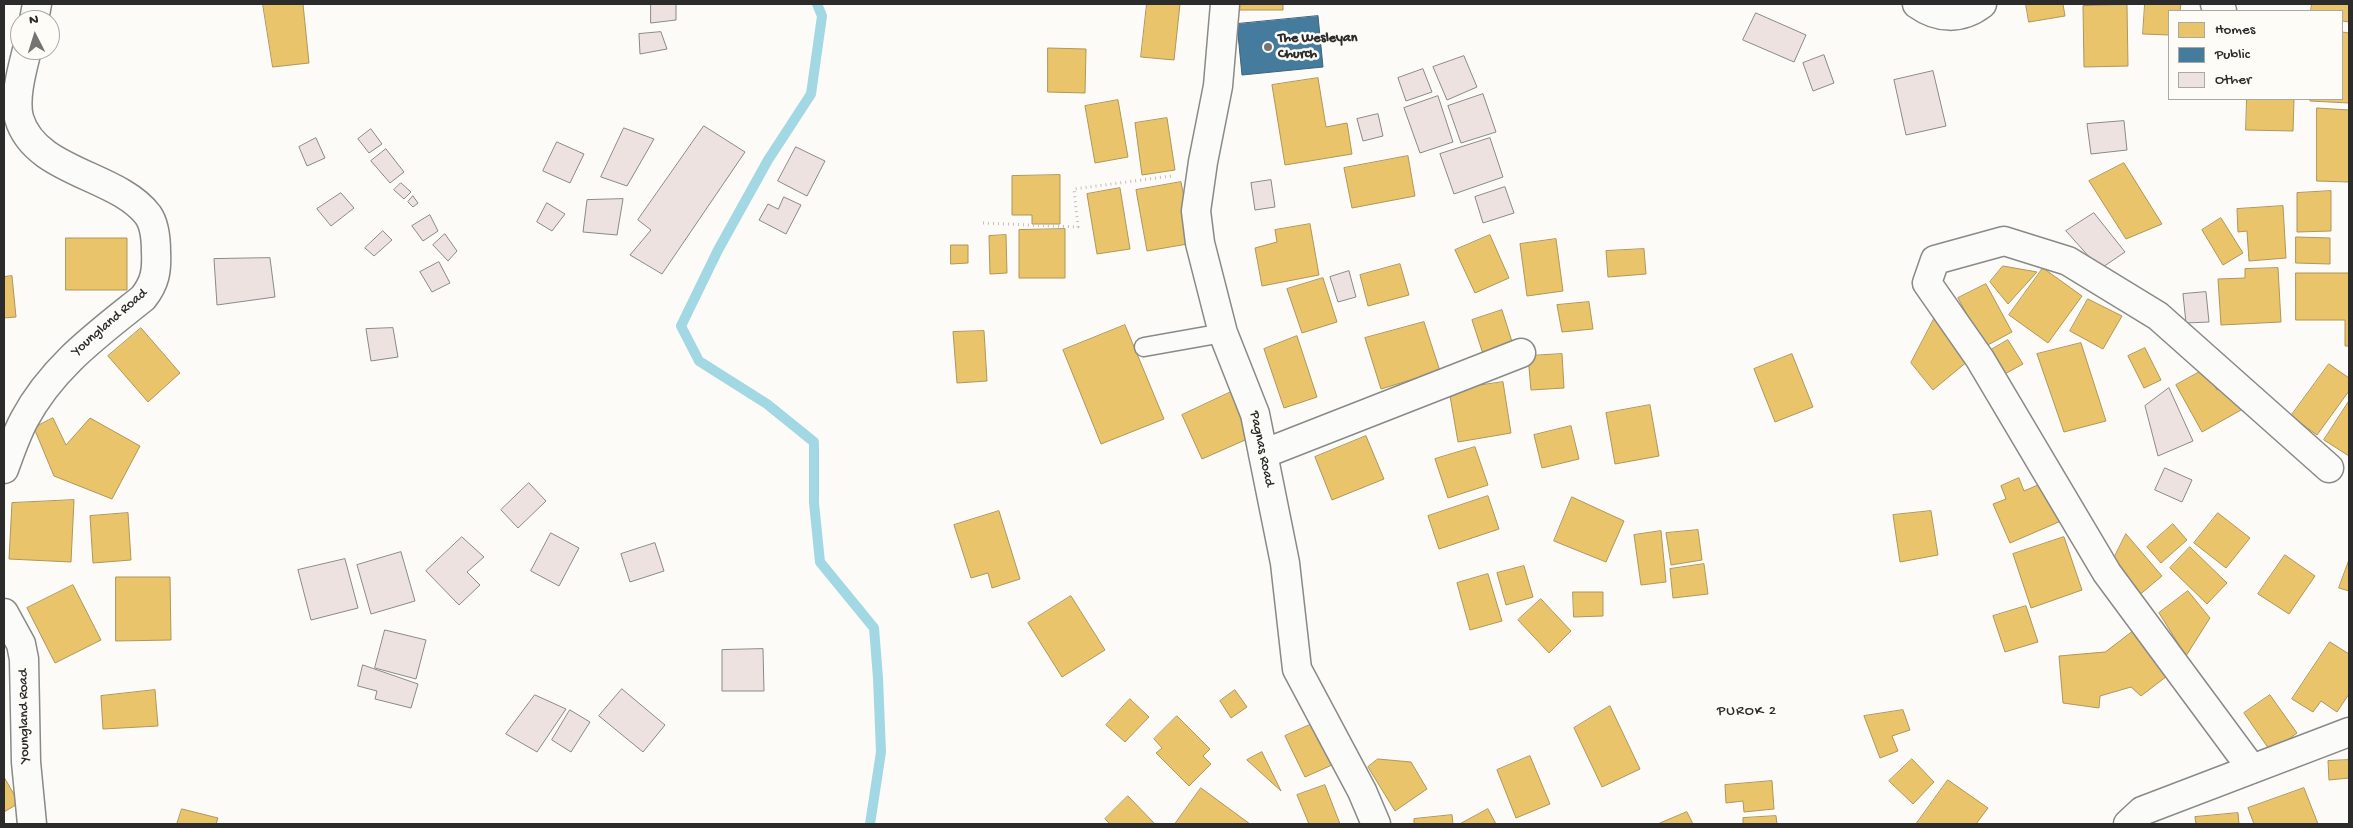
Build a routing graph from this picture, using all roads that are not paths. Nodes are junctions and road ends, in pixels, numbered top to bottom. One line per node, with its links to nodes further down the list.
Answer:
1 (1225, 4): 5 (street, Pagnas Road)
2 (1916, 4): 3 (street)
3 (1982, 4)
4 (25, 60): 10 (street, Youngland Road)
5 (1224, 333): 6 (lane); 8 (street, Pagnas Road)
6 (1144, 347)
7 (1521, 353): 8 (street)
8 (1263, 454): 15 (street, Pagnas Road)
9 (2329, 468): 13 (street)
10 (4, 469)
11 (4, 613): 14 (street, Youngland Road)
12 (2349, 732): 13 (street)
13 (2252, 769): 16 (street)
14 (32, 824)
15 (1376, 824)
16 (2128, 824)

